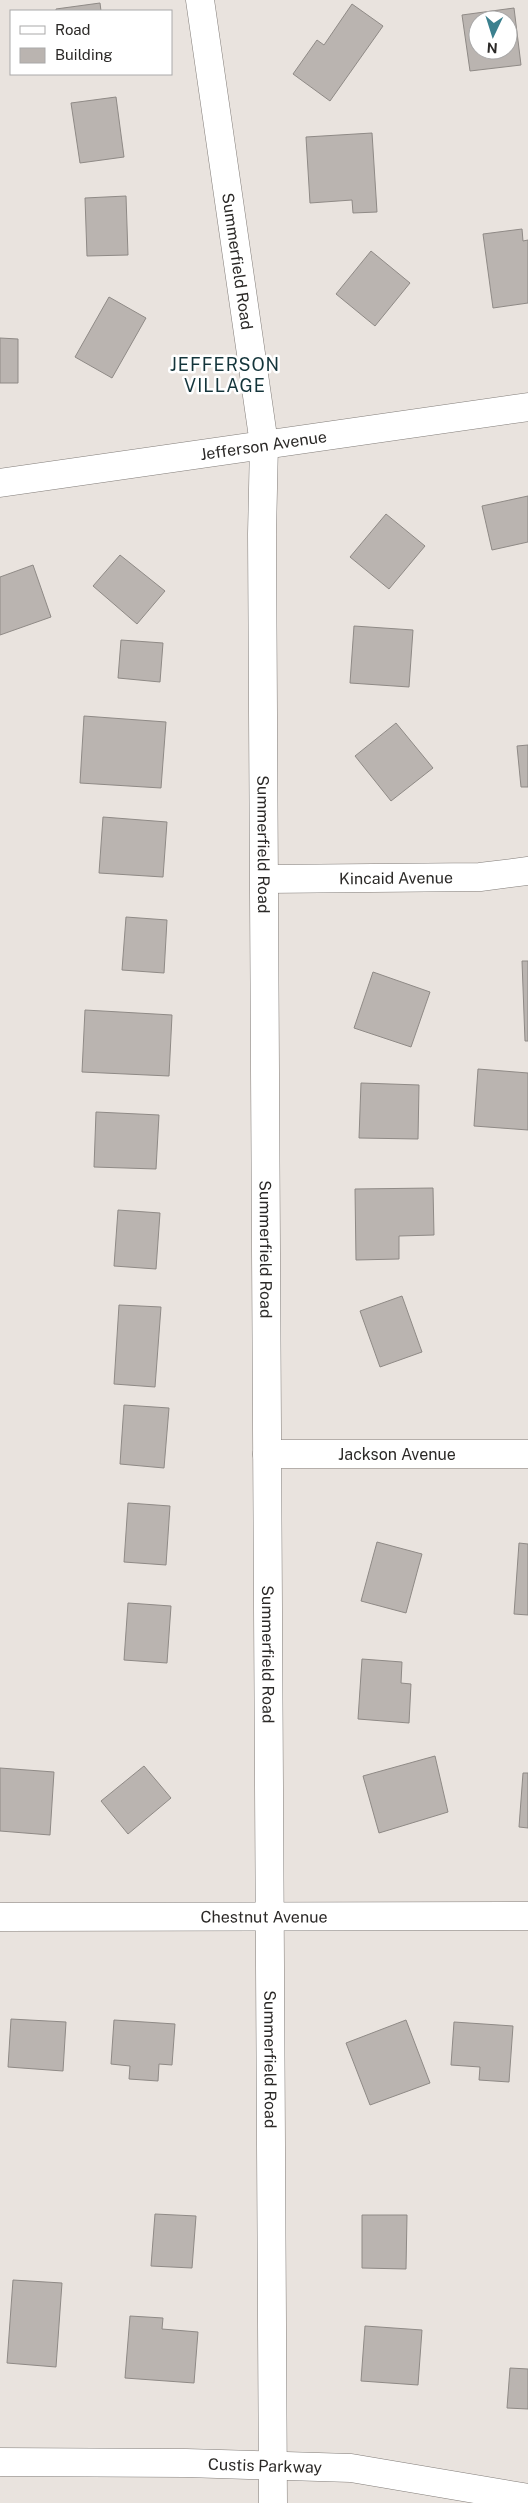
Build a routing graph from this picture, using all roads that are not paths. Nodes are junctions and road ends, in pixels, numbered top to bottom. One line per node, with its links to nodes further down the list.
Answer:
1 (200, 0): 3 (street, Summerfield Road)
2 (528, 407): 3 (street, Jefferson Avenue)
3 (264, 444): 4 (street, Jefferson Avenue); 6 (street, Summerfield Road)
4 (0, 483)
5 (528, 871): 6 (street, Kincaid Avenue)
6 (265, 879): 7 (street, Summerfield Road)
7 (267, 1454): 8 (street, Jackson Avenue); 11 (street, Summerfield Road)
8 (528, 1454)
9 (528, 1916): 11 (street, Chestnut Avenue)
10 (0, 1917): 11 (street, Chestnut Avenue)
11 (269, 1917): 13 (street, Summerfield Road)
12 (0, 2462): 13 (street, Custis Parkway)
13 (273, 2465): 14 (street, Custis Parkway); 15 (street, Summerfield Road)
14 (528, 2498)
15 (273, 2503)

